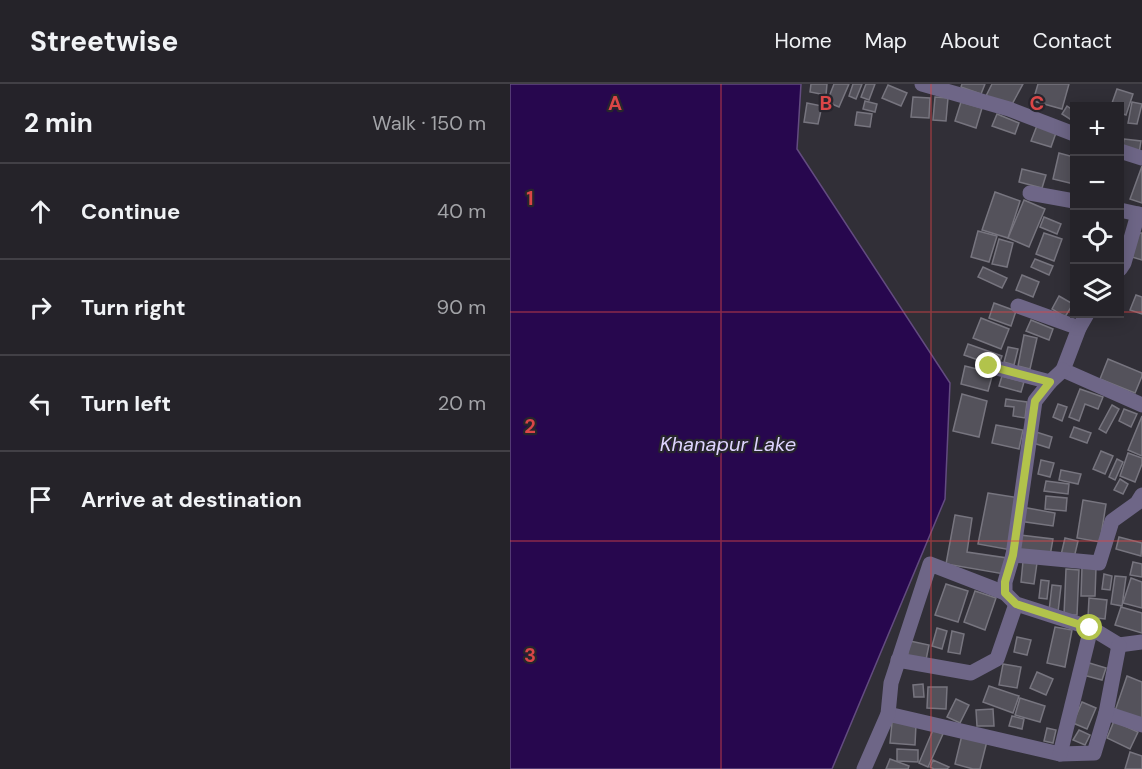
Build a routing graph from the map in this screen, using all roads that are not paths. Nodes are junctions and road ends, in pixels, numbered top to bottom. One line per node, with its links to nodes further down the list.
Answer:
1 (922, 84): 2 (street)
2 (1070, 133)
3 (1124, 153): 4 (street)
4 (1142, 158)
5 (1030, 192): 6 (street)
6 (1070, 200)
7 (1124, 211): 8 (street)
8 (1140, 214): 9 (street)
9 (1123, 264)
10 (1018, 306): 12 (street)
11 (1085, 318): 12 (street)
12 (1079, 328): 14 (street)
13 (989, 366): 15 (street)
14 (1063, 370): 15 (street); 16 (street)
15 (1050, 382): 18 (street)
16 (1142, 405)
17 (1142, 495): 18 (street)
18 (1013, 555): 19 (street)
19 (1011, 599): 20 (street); 23 (street); 23 (street)
20 (1090, 628): 22 (street); 27 (street)
21 (1142, 642): 22 (street)
22 (1119, 645): 24 (street)
23 (898, 660): 25 (street)
24 (1106, 713): 26 (street); 27 (street)
25 (888, 714): 27 (street); 28 (street)
26 (1142, 725)
27 (1060, 754)
28 (864, 769)

